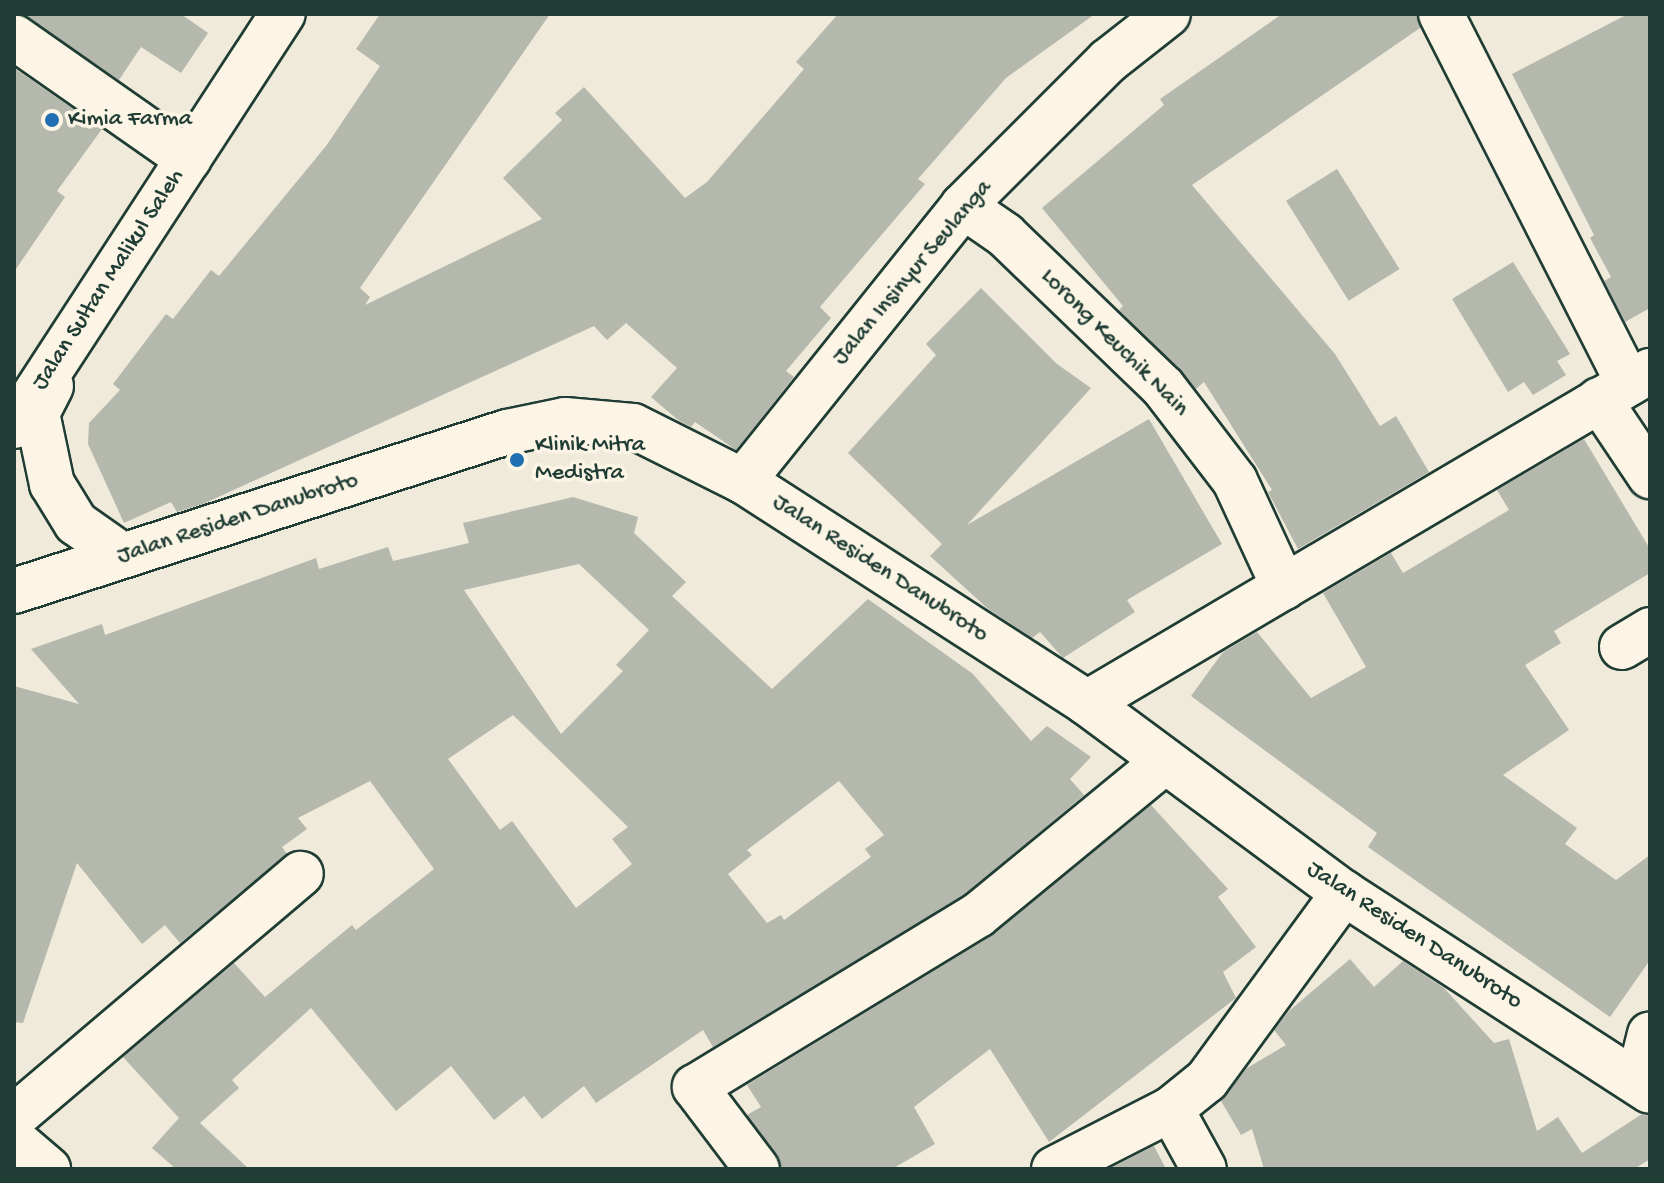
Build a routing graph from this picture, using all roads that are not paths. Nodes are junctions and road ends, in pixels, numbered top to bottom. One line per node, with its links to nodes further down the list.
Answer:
1 (283, 14): 5 (street, Jalan Sultan Malikul Saleh)
2 (1168, 14): 6 (street, Jalan Insinyur Seulanga)
3 (1441, 14): 8 (street)
4 (14, 37): 5 (street)
5 (188, 159): 7 (street, Jalan Sultan Malikul Saleh)
6 (963, 206): 11 (street, Jalan Insinyur Seulanga); 13 (street, Lorong Keuchik Nain)
7 (82, 326): 9 (street, Jalan Sultan Malikul Saleh); 12 (street)
8 (1626, 385): 10 (street); 13 (street)
9 (14, 426)
10 (1650, 476)
11 (743, 481): 12 (street, Jalan Residen Danubroto); 15 (street, Jalan Residen Danubroto)
12 (123, 556): 14 (street, Jalan Residen Danubroto)
13 (1284, 587): 15 (street)
14 (14, 591)
15 (1087, 703): 16 (street, Jalan Residen Danubroto)
16 (1164, 762): 18 (street, Jalan Residen Danubroto); 25 (street)
17 (301, 874): 22 (street)
18 (1344, 893): 20 (street, Jalan Residen Danubroto); 21 (street)
19 (1650, 1034): 20 (street)
20 (1644, 1087)
21 (1171, 1109): 26 (street); 27 (street)
22 (14, 1117)
23 (14, 1140): 24 (street)
24 (48, 1169)
25 (757, 1169)
26 (1054, 1169)
27 (1204, 1169)

